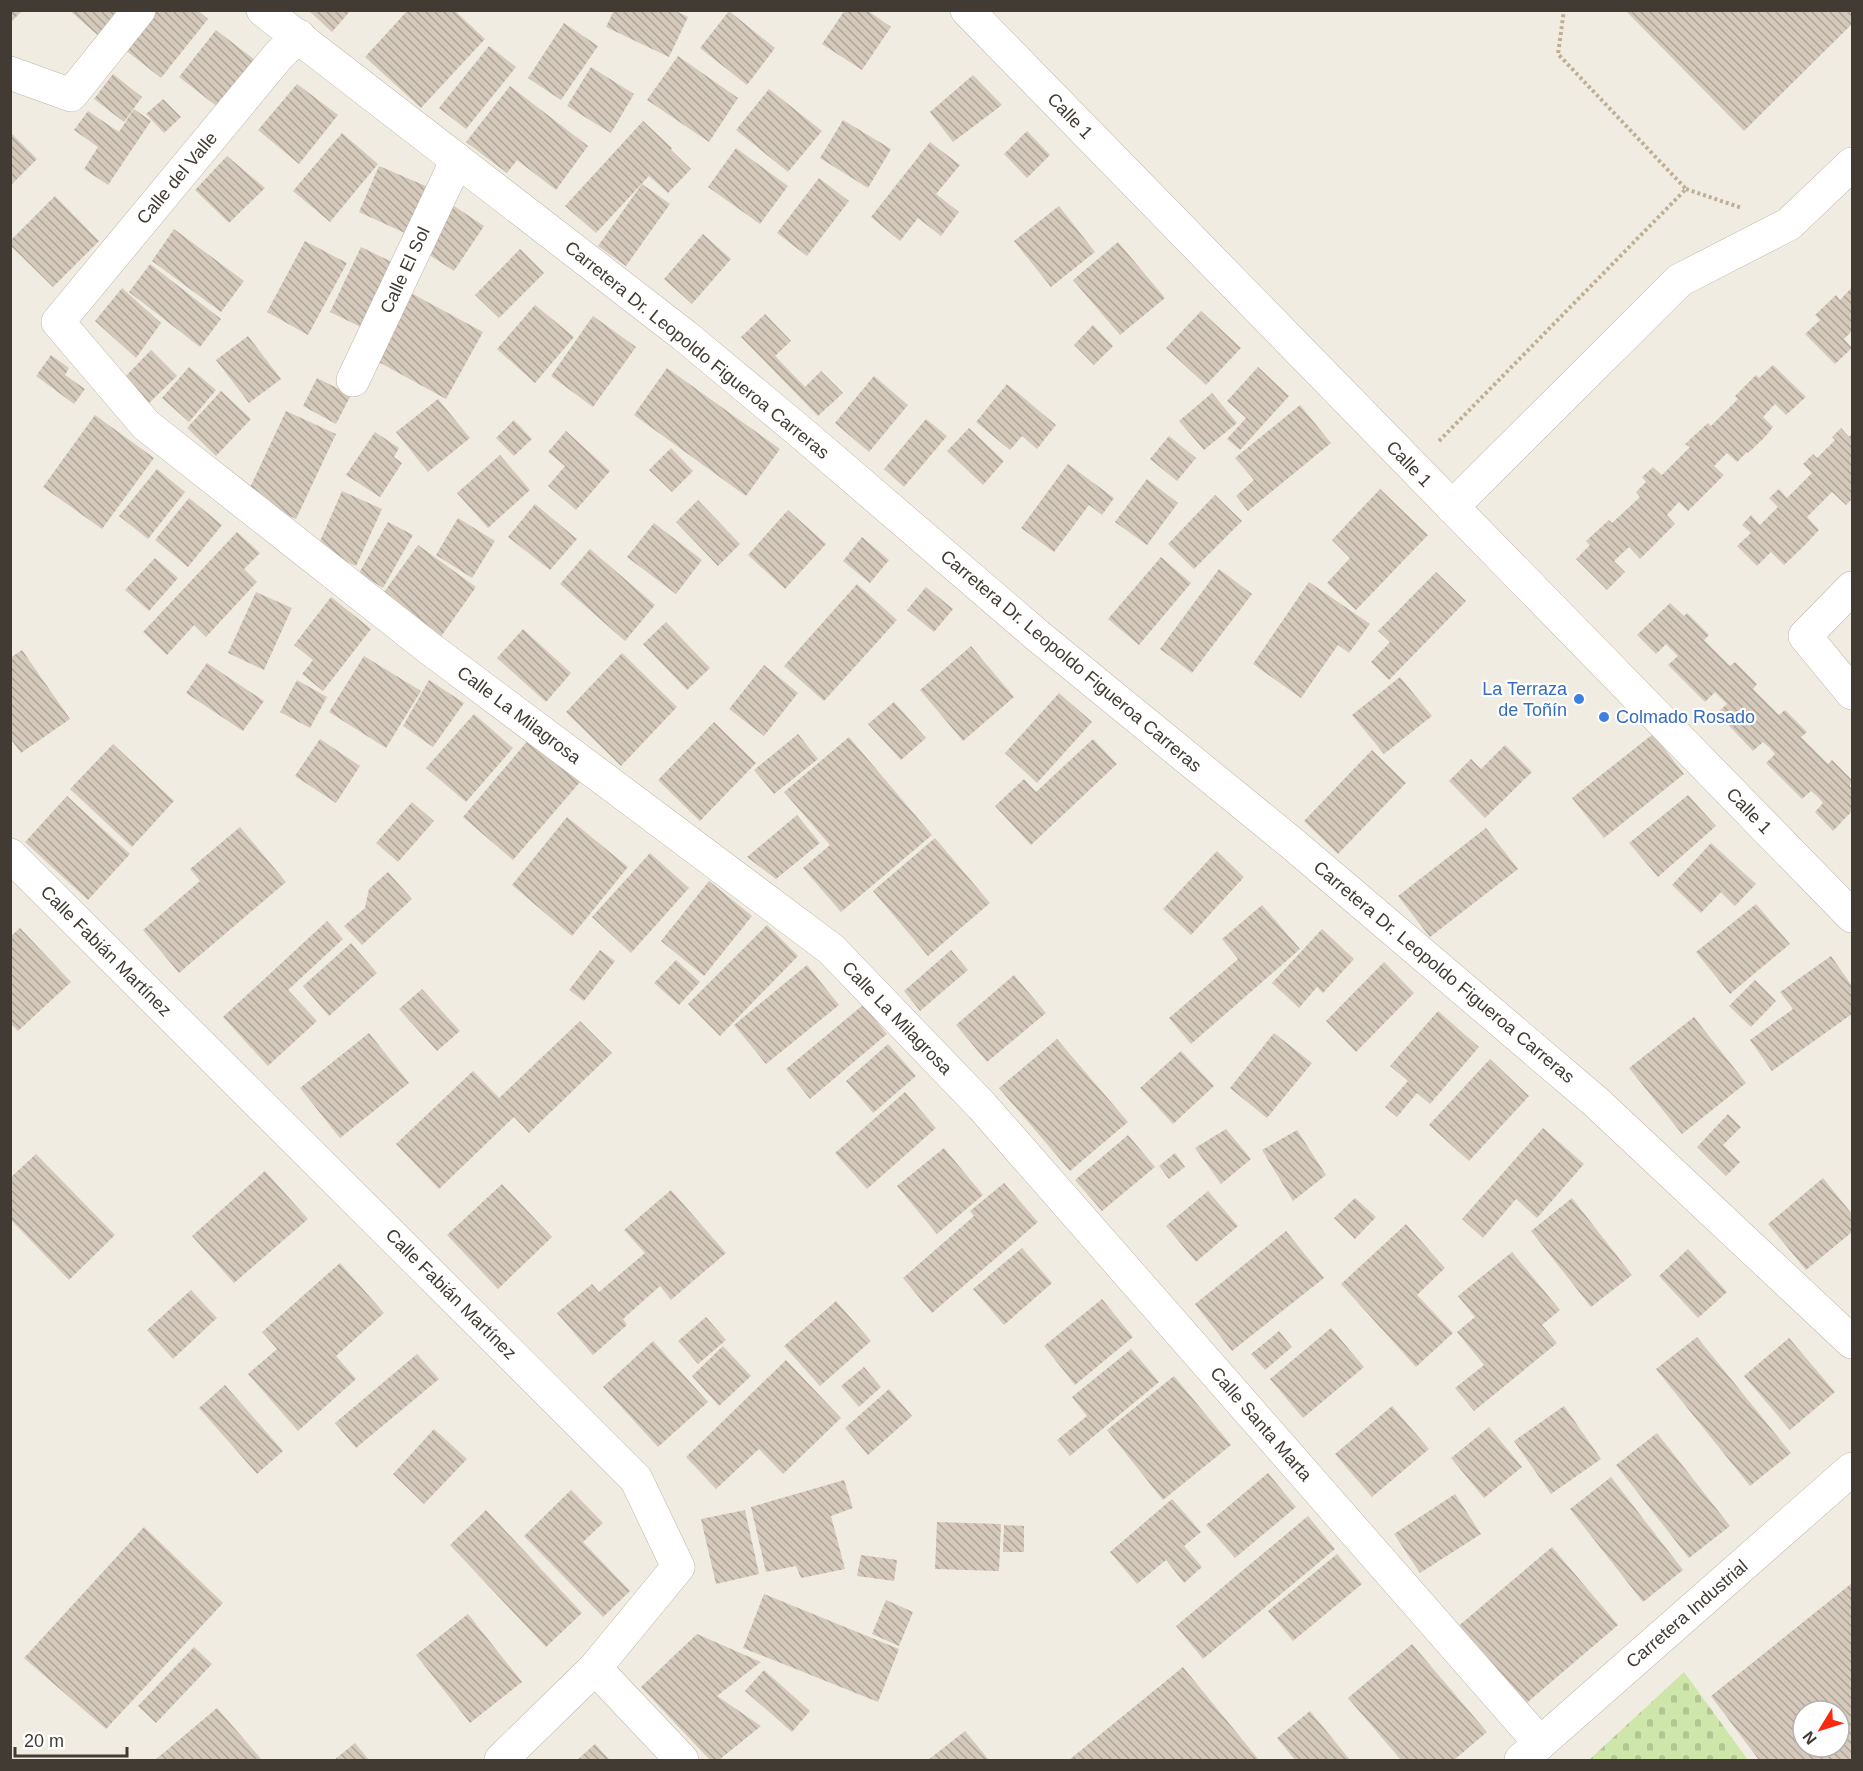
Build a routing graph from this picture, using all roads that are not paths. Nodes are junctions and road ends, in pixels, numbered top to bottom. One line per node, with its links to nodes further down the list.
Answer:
1 (139, 10): 5 (street)
2 (263, 10): 4 (street, Carretera Dr. Leopoldo Figueroa Carreras)
3 (967, 10): 10 (street, Calle 1)
4 (299, 36): 6 (street, Carretera Dr. Leopoldo Figueroa Carreras); 8 (street, Calle del Valle)
5 (10, 73)
6 (457, 160): 9 (street, Calle El Sol); 16 (street, Carretera Dr. Leopoldo Figueroa Carreras)
7 (1852, 164): 10 (street)
8 (58, 322): 15 (street, Calle La Milagrosa)
9 (353, 380)
10 (1452, 507): 14 (street, Calle 1)
11 (1852, 588): 12 (street)
12 (1852, 693)
13 (10, 855): 18 (street, Calle Fabián Martínez)
14 (1846, 898)
15 (982, 1106): 19 (street, Calle Santa Marta)
16 (1852, 1342)
17 (1852, 1468): 19 (street, Carretera Industrial)
18 (595, 1668): 20 (street, Calle Fabián Martínez); 21 (street)
19 (1531, 1752)
20 (501, 1761)
21 (682, 1761)

